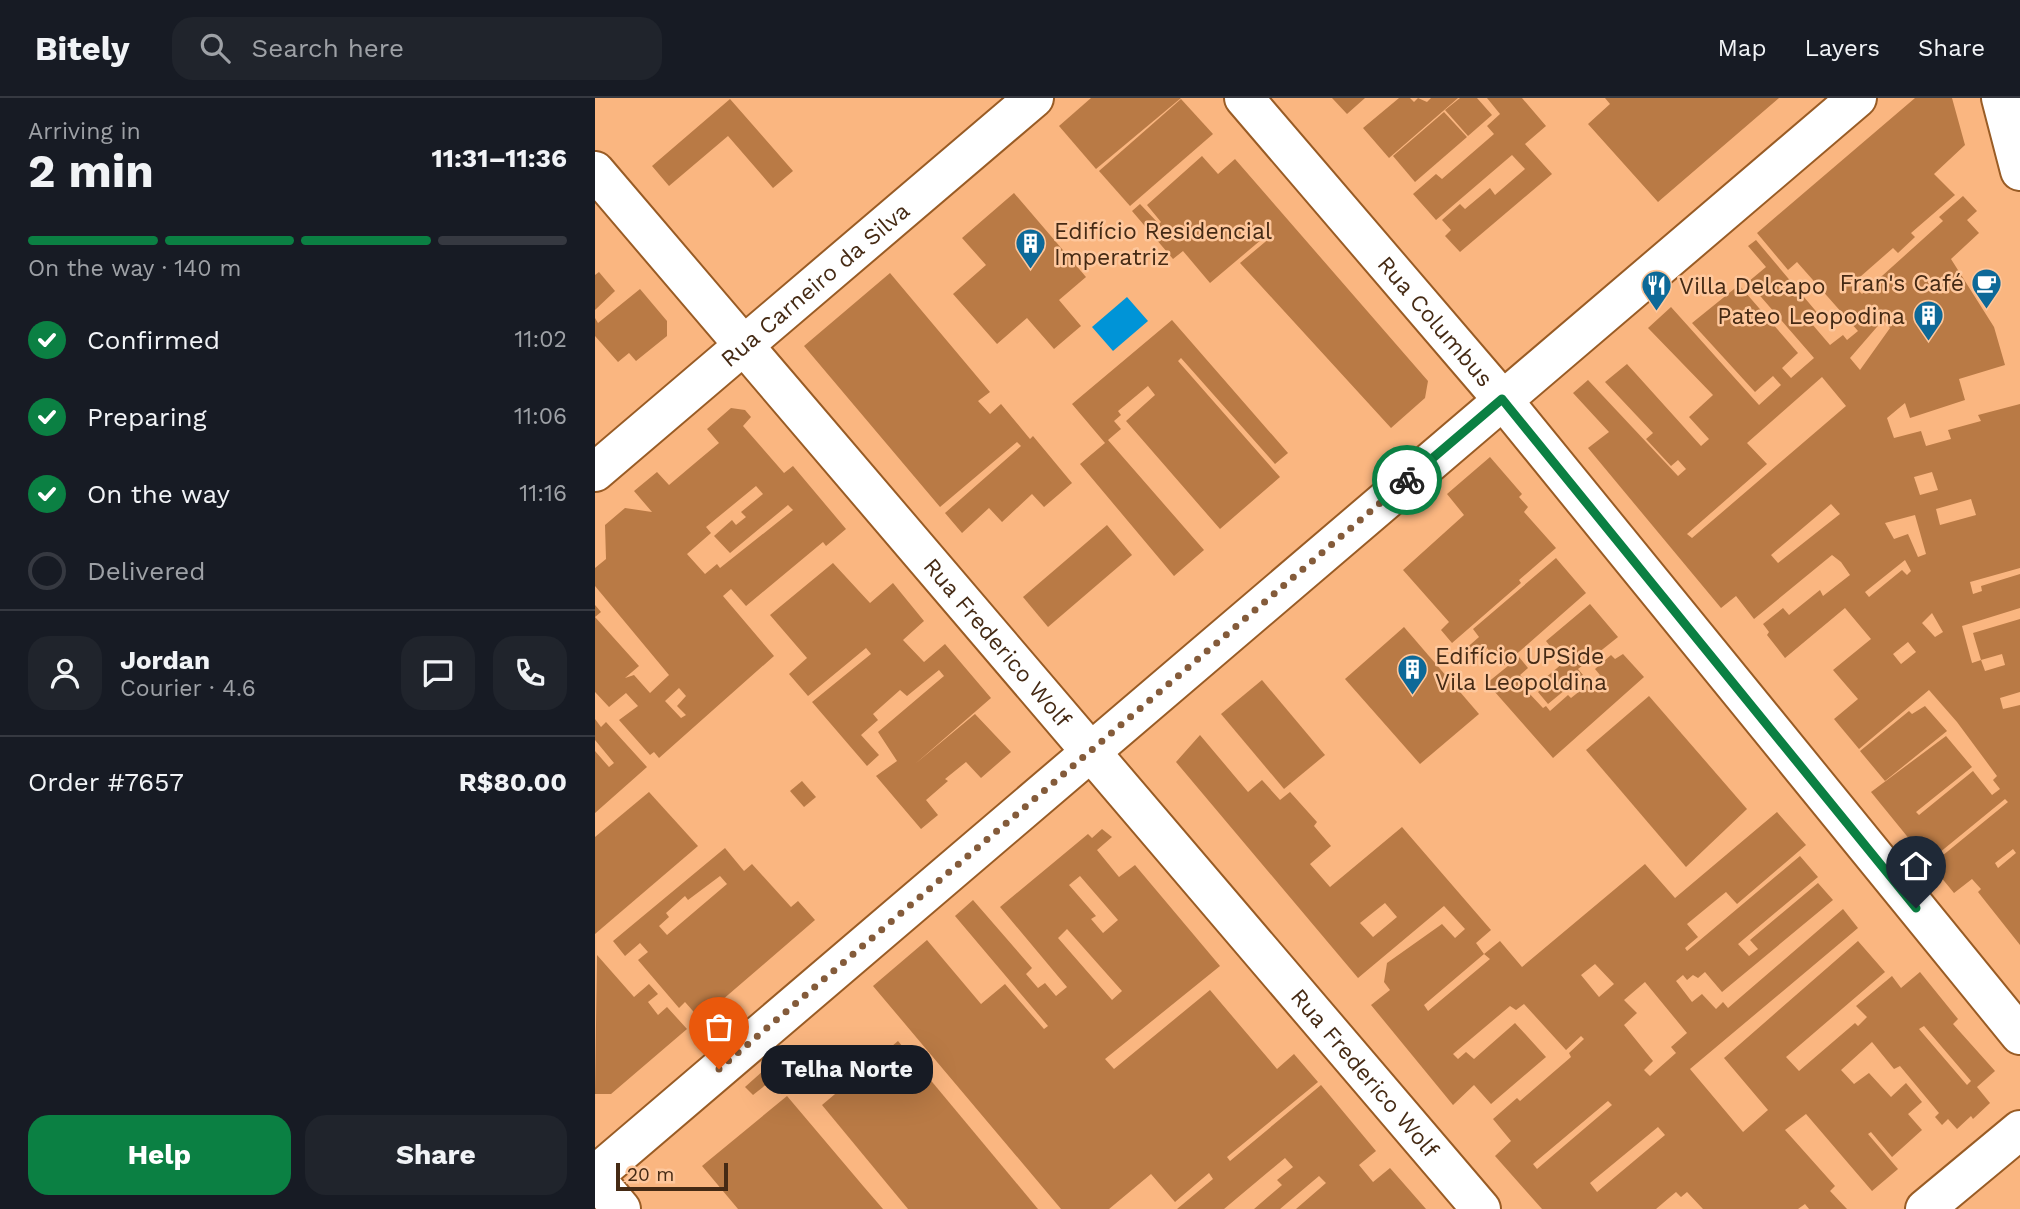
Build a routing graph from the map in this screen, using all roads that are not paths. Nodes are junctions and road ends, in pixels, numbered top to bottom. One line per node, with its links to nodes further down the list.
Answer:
1 (1034, 98): 7 (street, Rua Carneiro da Silva)
2 (1244, 98): 8 (street, Rua Columbus)
3 (1857, 98): 8 (street)
4 (2001, 98): 6 (street)
5 (595, 171): 7 (street, Rua Frederico Wolf)
6 (2020, 171)
7 (744, 344): 9 (street, Rua Carneiro da Silva); 10 (street, Rua Frederico Wolf)
8 (1502, 399): 10 (street); 11 (street, Rua Columbus)
9 (595, 472)
10 (1091, 750): 13 (street); 15 (street, Rua Frederico Wolf)
11 (2020, 1035)
12 (2020, 1130): 16 (street)
13 (595, 1177): 14 (street)
14 (621, 1209)
15 (1481, 1209)
16 (1925, 1209)

